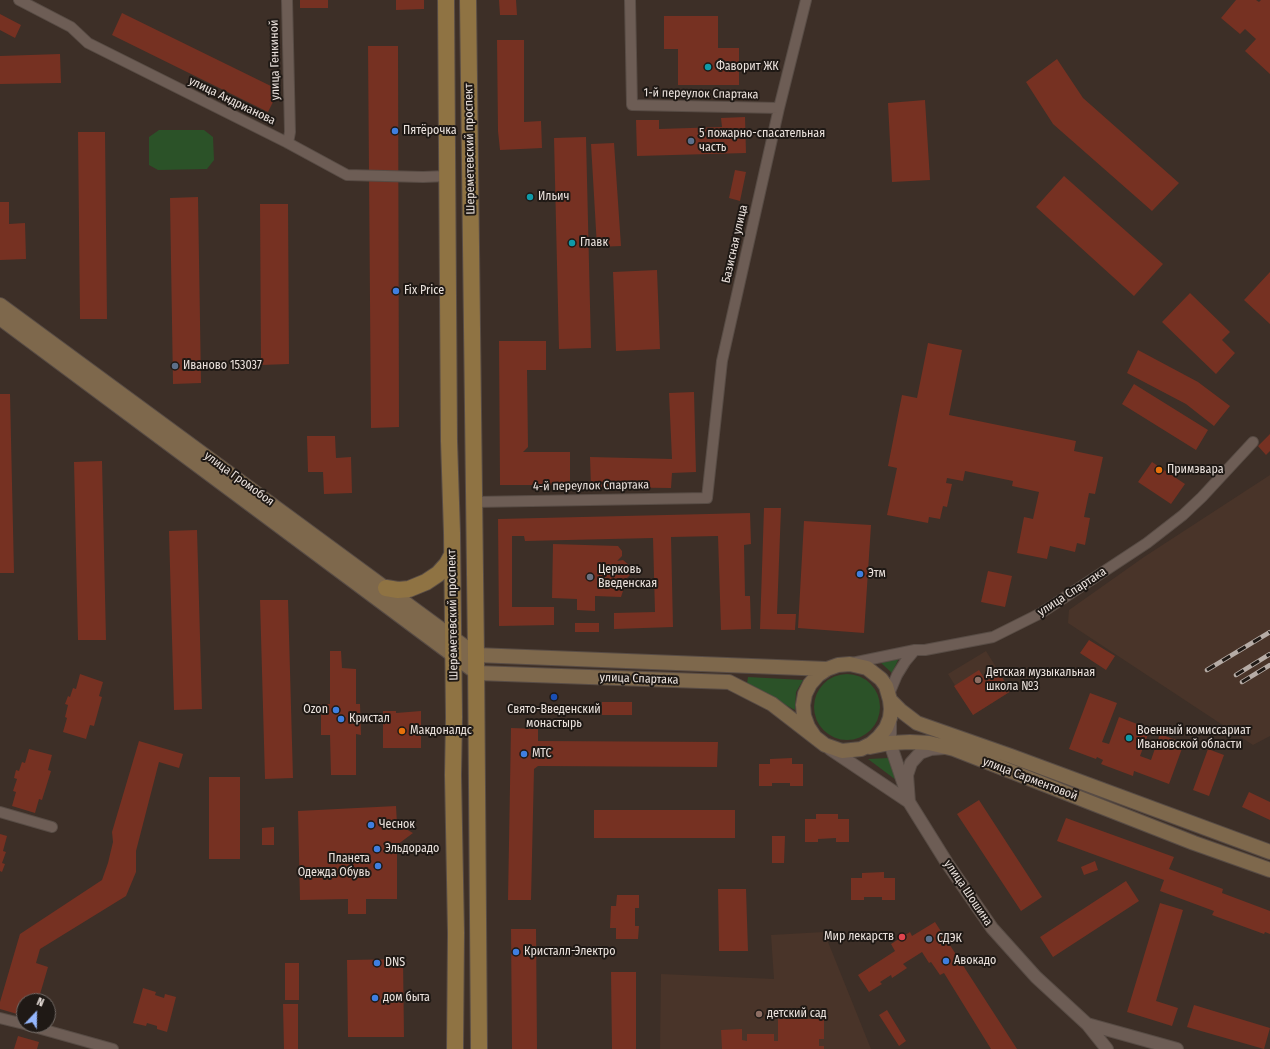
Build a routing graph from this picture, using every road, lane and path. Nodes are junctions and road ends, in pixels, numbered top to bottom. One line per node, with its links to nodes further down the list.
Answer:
1 (19, 0): 8 (street, улица Андрианова)
2 (287, 0): 8 (street, улица Генкиной)
3 (446, 0): 9 (main road, Шереметевский проспект)
4 (468, 0): 11 (main road, Шереметевский проспект)
5 (630, 0): 7 (street, 1-й переулок Спартака)
6 (806, 0): 7 (street, Базисная улица)
7 (779, 108): 15 (street, Базисная улица)
8 (288, 143): 9 (street, улица Андрианова)
9 (447, 176): 10 (main road, Шереметевский проспект)
10 (448, 298): 11 (main road); 17 (main road, Шереметевский проспект)
11 (472, 298): 16 (main road, Шереметевский проспект)
12 (0, 305): 18 (main road, улица Громобоя)
13 (0, 318): 21 (main road, улица Громобоя)
14 (1253, 442): 20 (street, улица Спартака)
15 (707, 498): 16 (street, 4-й переулок Спартака)
16 (474, 502): 22 (main road, Шереметевский проспект)
17 (452, 555): 18 (main road); 19 (main road, Шереметевский проспект)
18 (386, 588): 19 (main road, улица Громобоя)
19 (453, 637): 21 (main road, Шереметевский проспект); 22 (main road, улица Громобоя)
20 (915, 650): 23 (street, улица Спартака); 26 (street)
21 (453, 655): 25 (main road); 40 (main road, Шереметевский проспект)
22 (476, 655): 24 (main road, улица Спартака); 25 (main road, Шереметевский проспект)
23 (850, 664): 24 (main road); 26 (main road)
24 (827, 669): 28 (main road)
25 (476, 673): 28 (main road, улица Спартака); 39 (main road, Шереметевский проспект)
26 (890, 697): 27 (main road); 35 (main road, улица Сарментовой)
27 (890, 718): 29 (street); 30 (main road)
28 (820, 741): 30 (main road); 32 (street, улица Шошина)
29 (890, 743): 30 (main road, улица Сарментовой); 31 (main road, улица Сарментовой); 32 (street)
30 (861, 749)
31 (954, 749): 32 (street); 36 (main road, улица Сарментовой)
32 (909, 802): 43 (street, улица Шошина)
33 (0, 812): 34 (street)
34 (52, 827)
35 (1202, 828): 36 (main road); 37 (main road, улица Сарментовой)
36 (1194, 843): 38 (main road, улица Сарментовой)
37 (1270, 852)
38 (1270, 870)
39 (478, 932): 40 (main road); 48 (main road, Шереметевский проспект)
40 (456, 933): 47 (main road, Шереметевский проспект)
41 (0, 1018): 42 (street)
42 (16, 1022)
43 (1087, 1024): 45 (street); 49 (street, улица Шошина)
44 (56, 1033): 46 (street)
45 (1171, 1048)
46 (114, 1049)
47 (455, 1049)
48 (479, 1049)
49 (1107, 1049)

